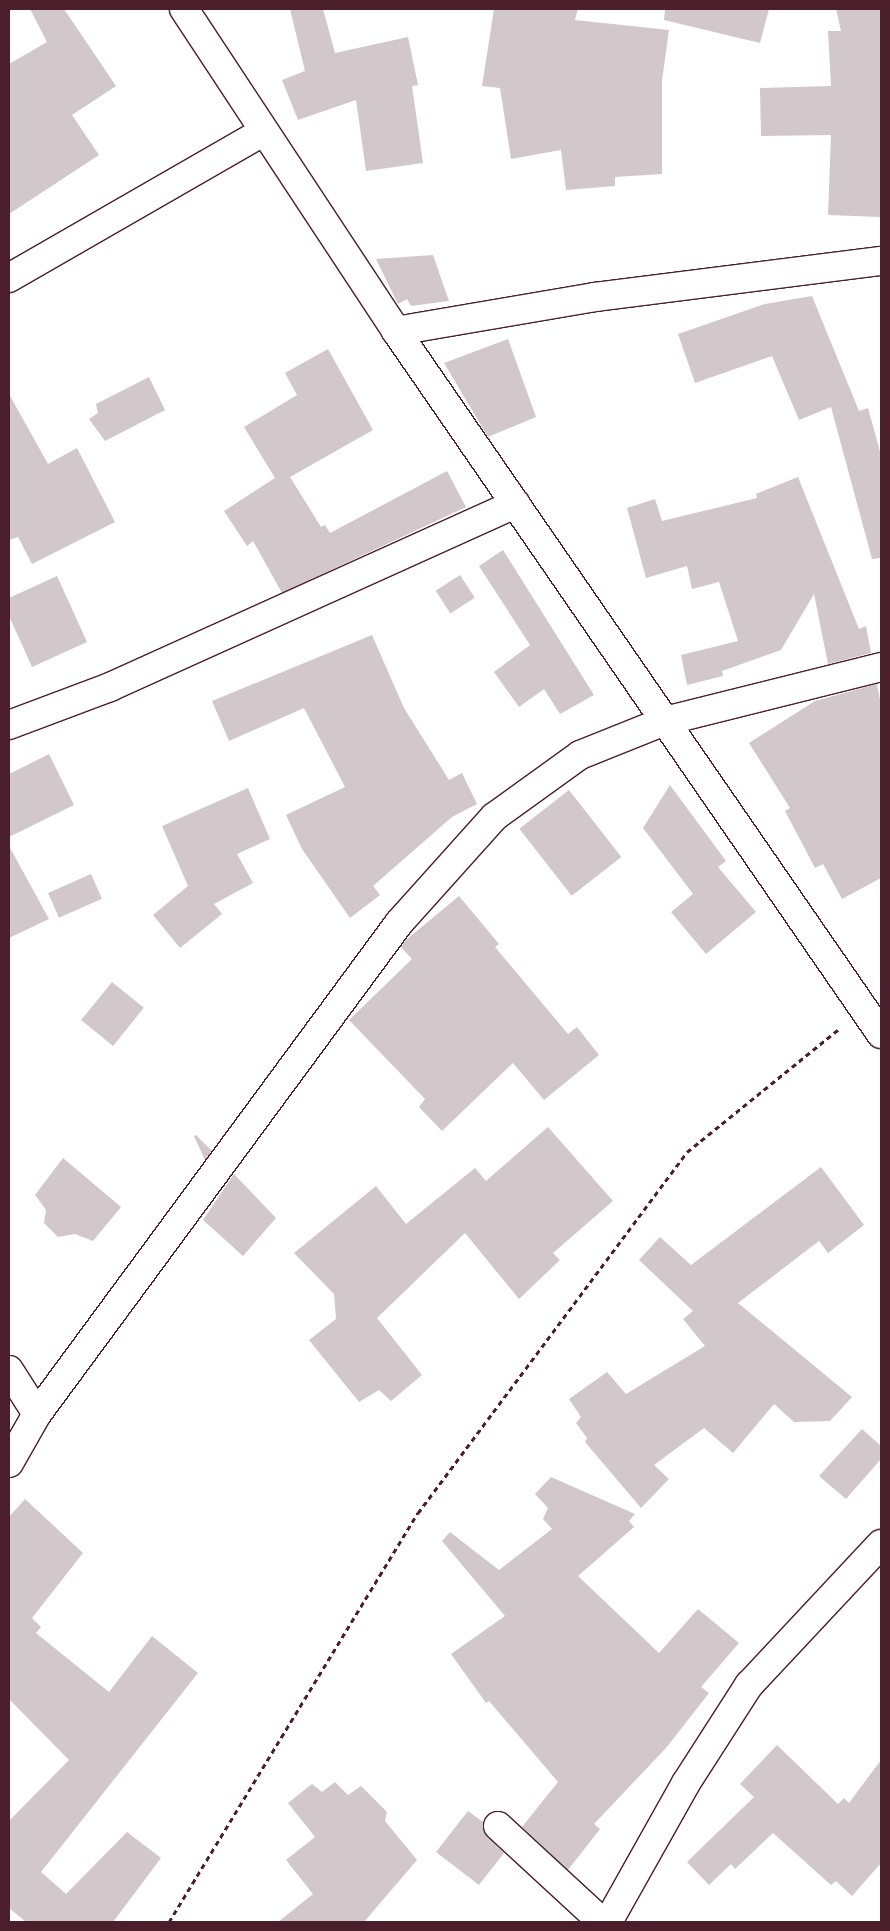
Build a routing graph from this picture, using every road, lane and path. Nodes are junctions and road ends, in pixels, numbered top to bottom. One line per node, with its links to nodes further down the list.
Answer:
1 (184, 9): 2 (street)
2 (263, 132): 4 (street); 5 (street)
3 (881, 261): 5 (street)
4 (9, 278)
5 (396, 331): 6 (street)
6 (516, 504): 8 (street); 9 (street)
7 (881, 667): 8 (street)
8 (665, 721): 10 (street); 13 (street)
9 (9, 725)
10 (863, 1008): 11 (street); 17 (path)
11 (881, 1034)
12 (9, 1370): 13 (street)
13 (37, 1414): 14 (street)
14 (9, 1463)
15 (881, 1544): 19 (street)
16 (498, 1826): 18 (street)
17 (169, 1922)
18 (602, 1922)
19 (608, 1922)

